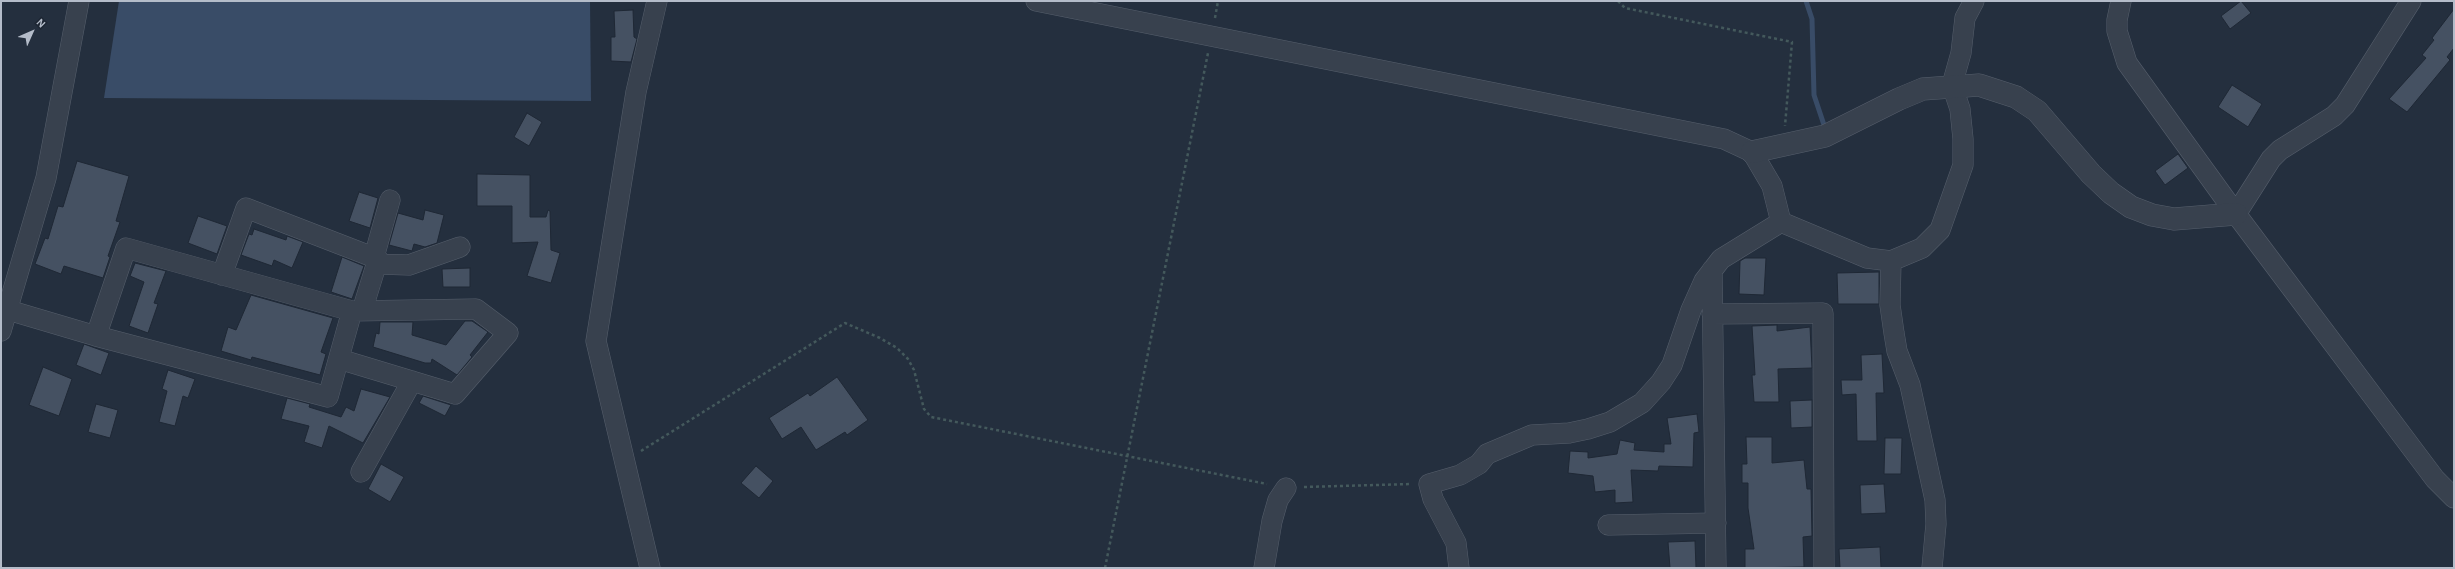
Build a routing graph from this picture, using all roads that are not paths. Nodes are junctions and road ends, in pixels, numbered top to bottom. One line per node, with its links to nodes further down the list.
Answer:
1 (79, 1): 17 (street)
2 (657, 1): 29 (street)
3 (1036, 1): 8 (street)
4 (1974, 1): 7 (street)
5 (2121, 1): 10 (street)
6 (2411, 1): 10 (street)
7 (1952, 85): 8 (street); 10 (street); 14 (street)
8 (1752, 152): 11 (street)
9 (390, 200): 13 (street)
10 (2236, 214): 26 (street)
11 (1781, 222): 14 (street); 15 (street)
12 (460, 247): 13 (street)
13 (375, 260): 16 (street); 18 (street)
14 (1891, 261): 34 (street)
15 (1712, 267): 19 (street); 31 (street)
16 (222, 275): 18 (street); 21 (street)
17 (8, 310): 20 (street); 21 (street)
18 (357, 311): 22 (street); 23 (street)
19 (1712, 314): 27 (street); 33 (street)
20 (1, 331)
21 (96, 336): 22 (street)
22 (338, 359): 23 (street)
23 (412, 381): 24 (street)
24 (361, 472)
25 (1286, 488): 30 (street)
26 (2454, 498)
27 (1716, 524): 28 (street); 32 (street)
28 (1608, 525)
29 (650, 568)
30 (1264, 568)
31 (1459, 568)
32 (1716, 568)
33 (1824, 568)
34 (1932, 568)

